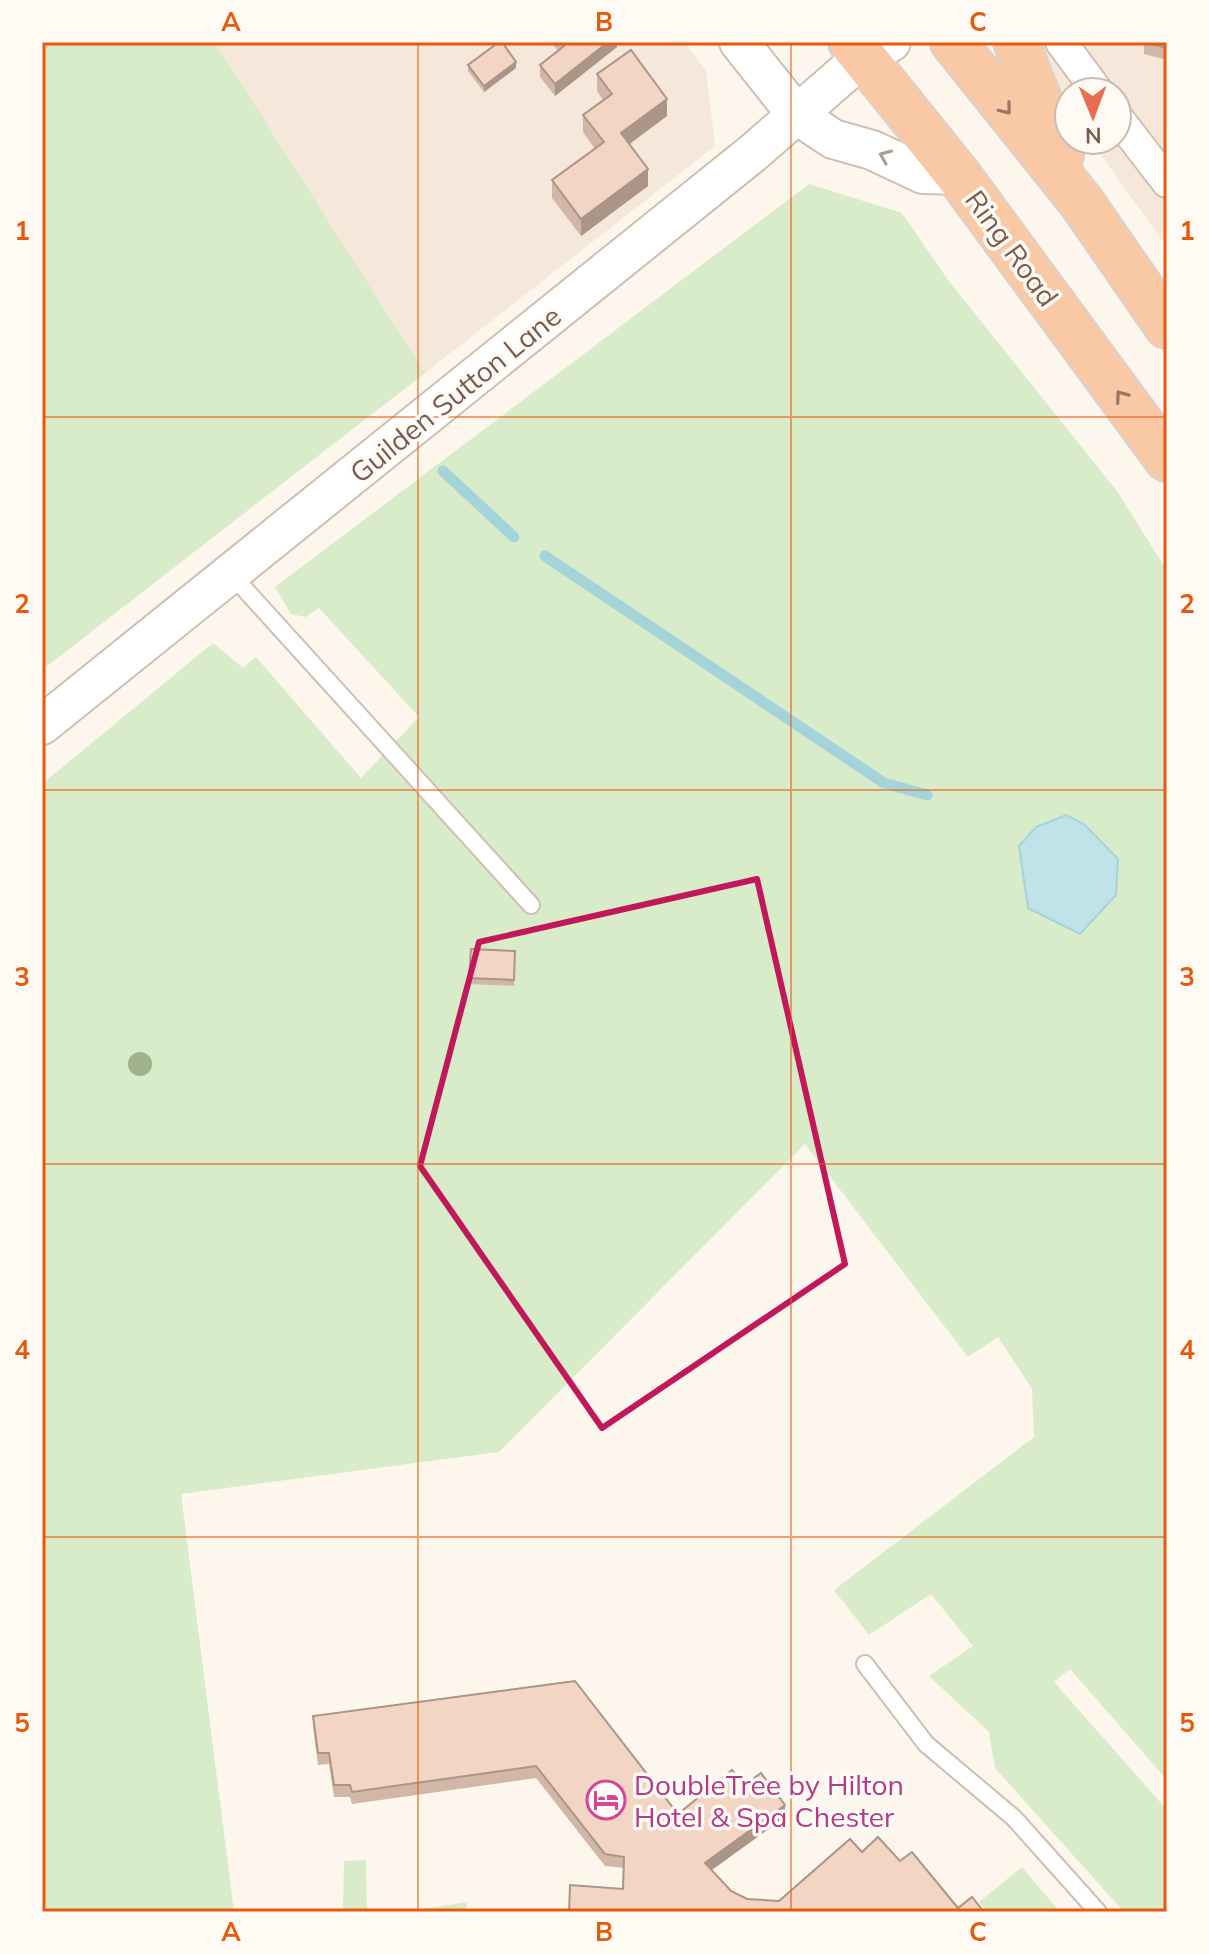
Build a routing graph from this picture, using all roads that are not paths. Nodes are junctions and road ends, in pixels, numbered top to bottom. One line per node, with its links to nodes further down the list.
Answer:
1 (739, 42): 7 (street)
2 (1016, 42): 11 (highway)
3 (1061, 42): 6 (street)
4 (948, 44): 11 (highway, one-way to 11)
5 (869, 47): 7 (street, Guilden Sutton Lane); 9 (highway, Ring Road)
6 (1086, 76)
7 (797, 115): 9 (street, one-way to 7); 14 (street, Guilden Sutton Lane)
8 (1133, 138): 10 (street)
9 (958, 175): 13 (highway, Ring Road, one-way to 9)
10 (1167, 182)
11 (1082, 203): 12 (highway)
12 (1167, 326)
13 (1167, 459)
14 (232, 575): 15 (street, Guilden Sutton Lane); 16 (lane)
15 (42, 725)
16 (531, 905)
17 (865, 1664): 18 (lane)
18 (1098, 1912)

